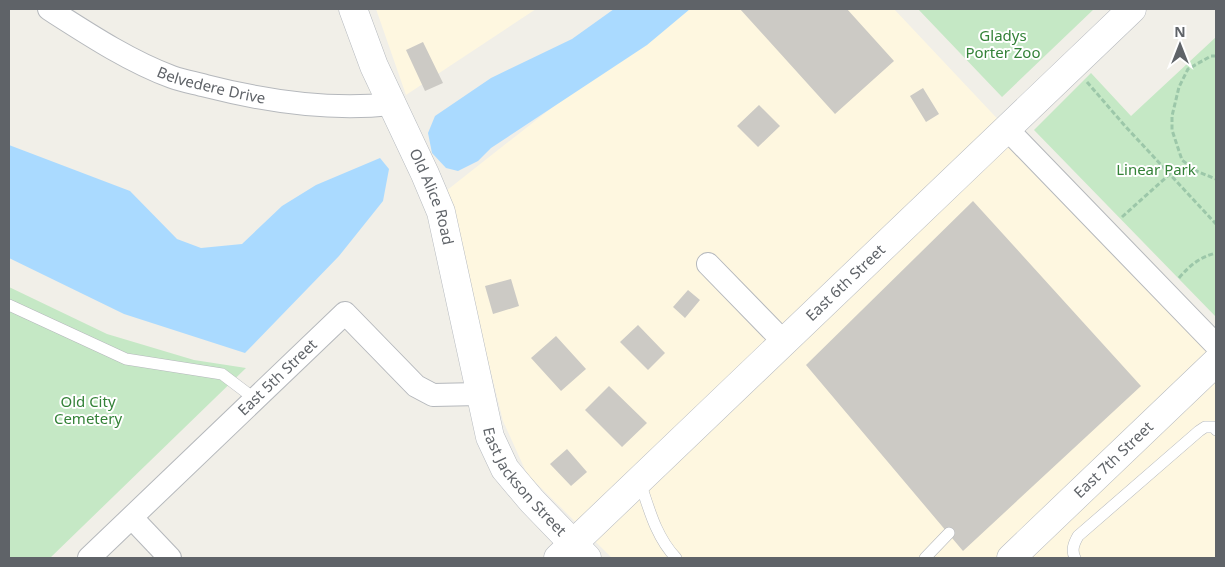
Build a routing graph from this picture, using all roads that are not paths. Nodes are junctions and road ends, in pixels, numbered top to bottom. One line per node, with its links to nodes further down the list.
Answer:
1 (49, 9): 4 (street, Belvedere Drive)
2 (352, 9): 4 (main road, Old Alice Road)
3 (1132, 9): 5 (main road, East 6th Street)
4 (391, 104): 11 (main road, Old Alice Road)
5 (1007, 129): 8 (main road, East 6th Street); 9 (street)
6 (708, 264): 8 (street)
7 (9, 306): 12 (lane)
8 (784, 342): 14 (main road, East 6th Street)
9 (1216, 345)
10 (1216, 362): 22 (main road, East 7th Street)
11 (479, 394): 12 (street, East 5th Street); 17 (main road, East Jackson Street)
12 (256, 399): 15 (street, East 5th Street)
13 (1216, 430): 23 (lane)
14 (640, 480): 17 (main road, East 6th Street); 20 (lane)
15 (132, 518): 18 (street, East 5th Street); 19 (street)
16 (949, 533): 21 (lane)
17 (573, 553)
18 (89, 558)
19 (170, 558)
20 (676, 558)
21 (925, 558)
22 (1011, 558)
23 (1075, 558)

